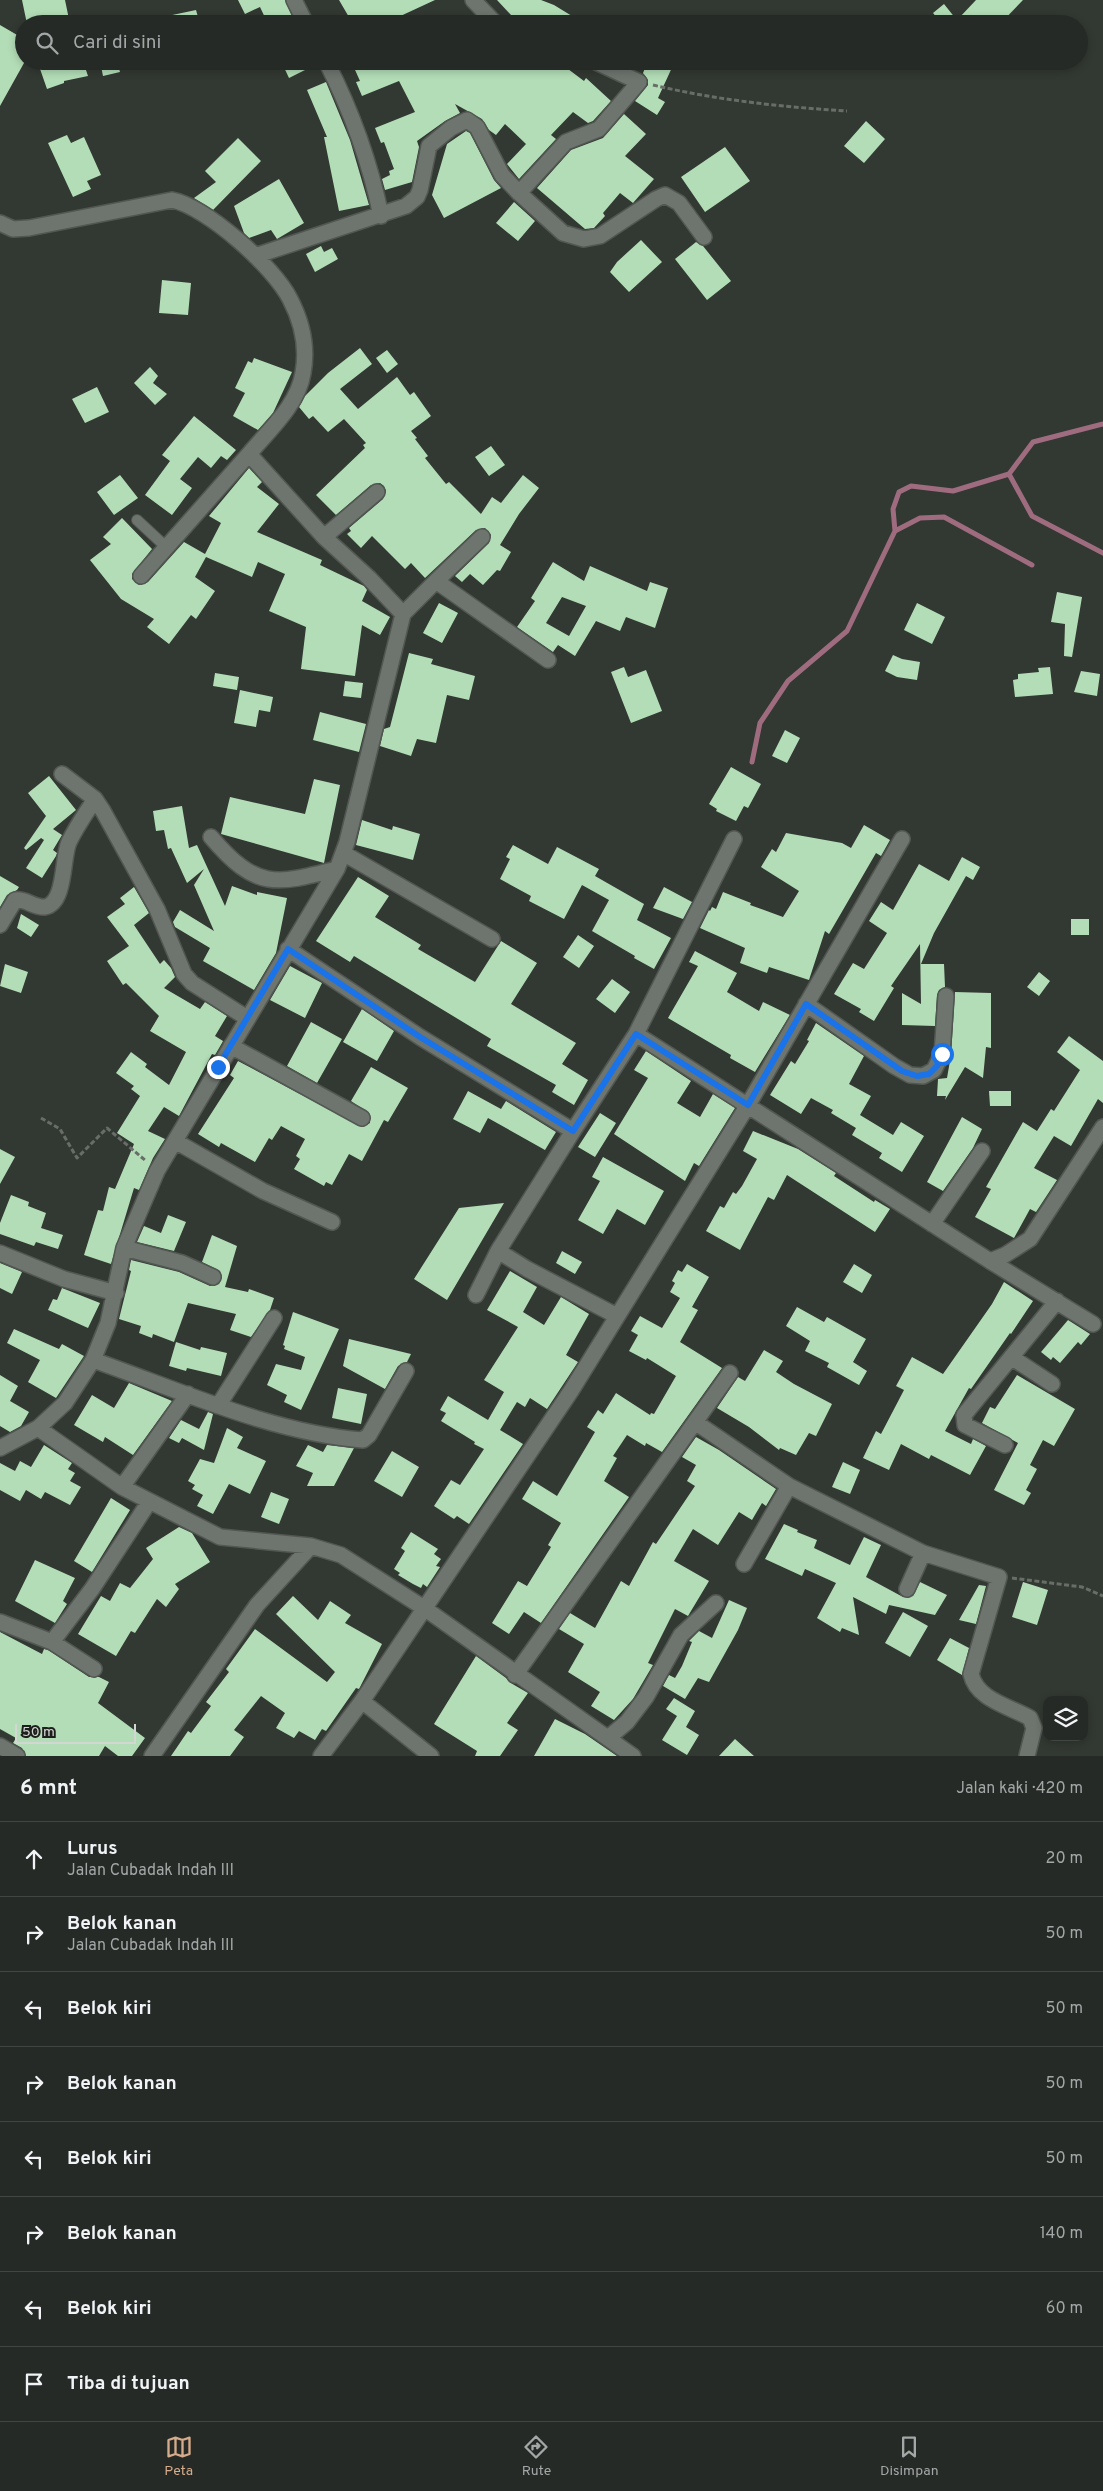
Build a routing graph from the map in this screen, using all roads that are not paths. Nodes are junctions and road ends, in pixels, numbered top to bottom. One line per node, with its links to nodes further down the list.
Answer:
1 (294, 0): 3 (street)
2 (473, 0): 4 (street)
3 (302, 15)
4 (487, 15)
5 (330, 70): 8 (street)
6 (613, 70): 7 (street)
7 (519, 193): 8 (street); 10 (street)
8 (381, 216): 11 (street)
9 (0, 223): 11 (street)
10 (704, 237)
11 (255, 256): 12 (street)
12 (249, 454): 15 (street); 17 (street)
13 (377, 492): 15 (street)
14 (137, 520): 17 (lane)
15 (324, 537): 20 (street)
16 (482, 537): 19 (street)
17 (165, 546): 18 (street)
18 (141, 576)
19 (436, 581): 20 (street); 21 (street)
20 (403, 614): 27 (street)
21 (548, 660)
22 (62, 774): 23 (street)
23 (95, 799): 29 (street); 34 (street)
24 (211, 838): 28 (street)
25 (902, 838): 33 (street)
26 (734, 839): 35 (street)
27 (343, 853): 28 (street); 30 (street)
28 (337, 869): 31 (street)
29 (0, 925)
30 (492, 939)
31 (288, 949): 34 (street); 40 (street)
32 (946, 996): 33 (street)
33 (806, 1004): 37 (street)
34 (247, 1018): 36 (street)
35 (636, 1034): 37 (street); 40 (street)
36 (230, 1046): 38 (street); 41 (street)
37 (748, 1105): 44 (street); 53 (street)
38 (362, 1118)
39 (1103, 1127): 48 (street)
40 (573, 1131): 46 (street)
41 (175, 1141): 43 (street); 45 (street)
42 (982, 1151): 44 (street)
43 (332, 1222)
44 (932, 1224): 48 (street)
45 (124, 1248): 49 (street); 50 (street)
46 (498, 1251): 51 (street); 53 (street)
47 (0, 1253): 50 (street)
48 (990, 1261): 52 (street)
49 (213, 1277)
50 (116, 1293): 57 (street)
51 (476, 1295)
52 (1057, 1301): 55 (street); 56 (street)
53 (617, 1316): 75 (street)
54 (274, 1318): 62 (street)
55 (1093, 1324)
56 (1011, 1357): 60 (street); 65 (street)
57 (93, 1360): 61 (street); 64 (street)
58 (406, 1371): 62 (street)
59 (730, 1373): 63 (street)
60 (1052, 1384)
61 (188, 1394): 62 (street); 68 (street)
62 (218, 1406)
63 (696, 1422): 67 (street); 79 (street)
64 (38, 1428): 66 (street); 68 (street)
65 (1004, 1445)
66 (0, 1448)
67 (789, 1486): 71 (street); 72 (street)
68 (122, 1487): 69 (street)
69 (149, 1502): 70 (street); 77 (street)
70 (311, 1546): 75 (street); 84 (street)
71 (923, 1553): 73 (street); 88 (street)
72 (744, 1564)
73 (907, 1589)
74 (716, 1603): 81 (street)
75 (424, 1608): 79 (street); 80 (street)
76 (0, 1622): 77 (street)
77 (52, 1642): 78 (street)
78 (94, 1669)
79 (515, 1674): 81 (street)
80 (362, 1701): 85 (street); 86 (street)
81 (608, 1738): 87 (street)
82 (0, 1746): 83 (street)
83 (17, 1756)
84 (152, 1756)
85 (321, 1756)
86 (432, 1756)
87 (633, 1756)
88 (1027, 1756)

